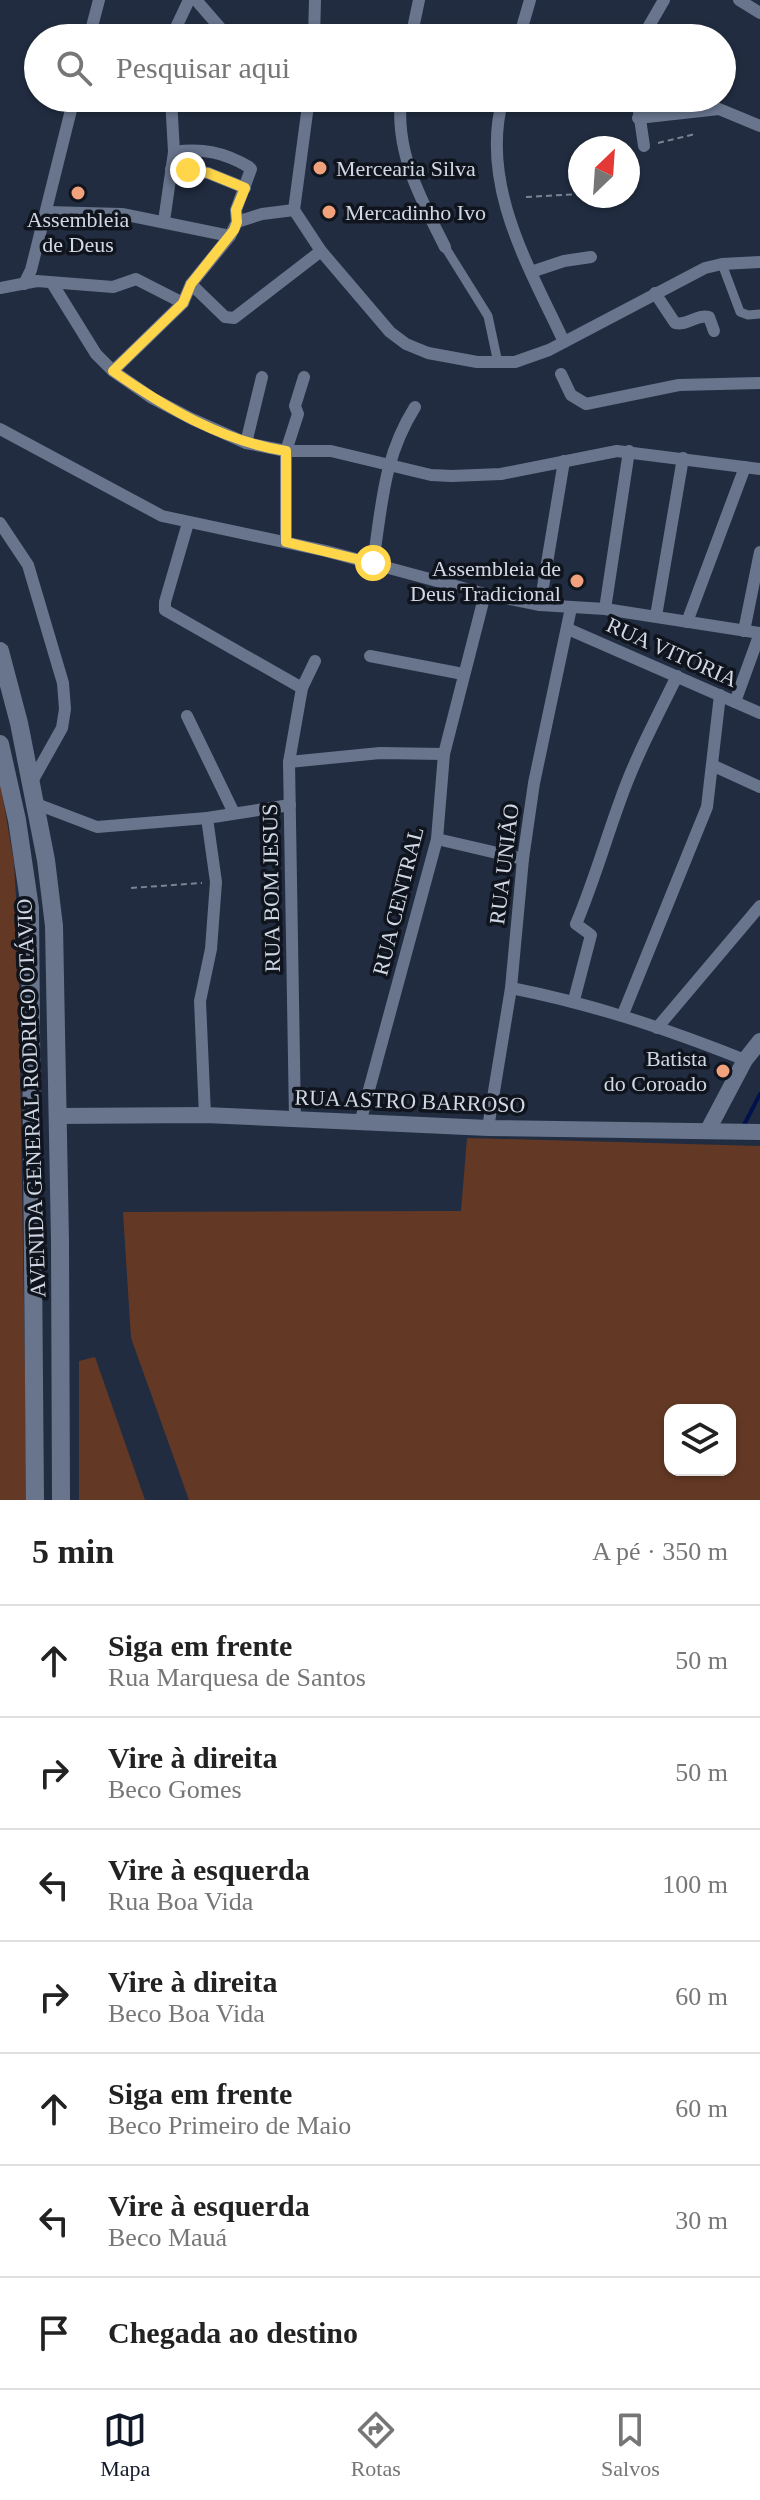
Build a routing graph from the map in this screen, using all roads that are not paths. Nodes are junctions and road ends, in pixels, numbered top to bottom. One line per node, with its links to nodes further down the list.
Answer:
1 (99, 0): 10 (street)
2 (189, 0): 11 (street)
3 (196, 0): 12 (street)
4 (315, 0): 13 (street)
5 (419, 0): 14 (street)
6 (530, 0): 15 (street)
7 (664, 0): 16 (street)
8 (739, 0): 9 (street)
9 (760, 13)
10 (93, 24)
11 (178, 24)
12 (217, 24)
13 (314, 24)
14 (414, 24)
15 (523, 24)
16 (650, 24)
17 (71, 112): 32 (street)
18 (172, 112): 28 (street)
19 (307, 112): 31 (street)
20 (402, 112): 36 (street)
21 (500, 112): 41 (street)
22 (638, 112): 25 (street)
23 (692, 112): 25 (street)
24 (726, 112): 26 (street)
25 (638, 118): 27 (street)
26 (760, 126)
27 (644, 146)
28 (174, 152): 29 (street); 30 (street)
29 (171, 169): 30 (street); 33 (street)
30 (245, 188): 34 (street)
31 (294, 210): 34 (street); 37 (street)
32 (47, 212): 33 (street); 43 (street)
33 (164, 221): 35 (street)
34 (237, 222): 35 (street)
35 (230, 236): 44 (street)
36 (445, 247): 51 (street)
37 (321, 251): 44 (street); 51 (street)
38 (591, 257): 41 (street)
39 (760, 262): 40 (street)
40 (722, 264): 46 (street); 48 (street)
41 (531, 272): 50 (street)
42 (52, 283): 43 (street); 47 (street); 52 (street)
43 (24, 284): 45 (street)
44 (191, 284): 47 (street)
45 (0, 288)
46 (655, 293): 49 (street); 50 (street)
47 (183, 303): 52 (street)
48 (760, 314)
49 (714, 331)
50 (564, 342): 51 (street)
51 (498, 363)
52 (113, 371): 59 (street)
53 (561, 374): 56 (street)
54 (262, 377): 59 (street)
55 (304, 377): 60 (street)
56 (760, 383)
57 (415, 407): 64 (street)
58 (0, 429): 68 (street)
59 (246, 443): 60 (street)
60 (286, 451): 64 (street); 69 (street)
61 (629, 451): 62 (street); 63 (street); 75 (street)
62 (683, 458): 65 (street); 76 (street)
63 (564, 461): 64 (street); 73 (street)
64 (388, 465): 71 (street)
65 (745, 467): 66 (street); 77 (street)
66 (760, 469)
67 (0, 523): 96 (street)
68 (188, 523): 69 (street); 86 (street)
69 (286, 542): 71 (street)
70 (760, 552): 79 (street)
71 (373, 563): 72 (street)
72 (485, 594): 73 (street); 84 (street, RUA CENTRAL)
73 (540, 605): 74 (street)
74 (571, 608): 75 (street); 78 (street, RUA UNIÃO)
75 (605, 609): 76 (street)
76 (656, 616): 77 (street)
77 (687, 622): 79 (street)
78 (568, 629): 85 (street, RUA VITÓRIA); 101 (street, RUA UNIÃO)
79 (744, 631): 80 (street)
80 (760, 633): 88 (street)
81 (0, 651): 96 (main road, AVENIDA GENERAL RODRIGO OTÁVIO)
82 (370, 656): 84 (street)
83 (315, 661): 86 (street, RUA BOM JESUS)
84 (463, 674): 92 (street, RUA CENTRAL)
85 (677, 676): 87 (street, RUA VITÓRIA); 104 (street)
86 (302, 688): 93 (street, RUA BOM JESUS)
87 (720, 695): 88 (street, RUA VITÓRIA); 94 (street)
88 (735, 702): 89 (street, RUA VITÓRIA)
89 (760, 713)
90 (187, 716): 98 (street)
91 (0, 744): 116 (main road, AVENIDA GENERAL RODRIGO OTÁVIO)
92 (444, 754): 93 (street); 100 (street, RUA CENTRAL)
93 (289, 762): 97 (street, RUA BOM JESUS)
94 (714, 766): 95 (street); 105 (street)
95 (760, 787)
96 (32, 794): 99 (street); 110 (main road, AVENIDA GENERAL RODRIGO OTÁVIO)
97 (290, 805): 98 (street); 111 (street, RUA BOM JESUS)
98 (234, 813): 99 (street)
99 (207, 818): 109 (street)
100 (437, 839): 101 (street); 112 (street, RUA CENTRAL)
101 (523, 859): 103 (street, RUA UNIÃO)
102 (760, 906): 106 (street)
103 (511, 988): 104 (street); 113 (street, RUA UNIÃO)
104 (574, 1000): 105 (street)
105 (623, 1014): 106 (street)
106 (657, 1028): 108 (street)
107 (760, 1041): 108 (street)
108 (745, 1060): 114 (street)
109 (205, 1115): 110 (street, RUA ASTRO BARROSO); 111 (street, RUA ASTRO BARROSO)
110 (58, 1116): 117 (main road, AVENIDA GENERAL RODRIGO OTÁVIO)
111 (295, 1119): 112 (street, RUA ASTRO BARROSO)
112 (360, 1123): 113 (street, RUA ASTRO BARROSO)
113 (488, 1128): 114 (street, RUA ASTRO BARROSO)
114 (708, 1130): 115 (street, RUA ASTRO BARROSO)
115 (760, 1132)
116 (35, 1500)
117 (61, 1500)

